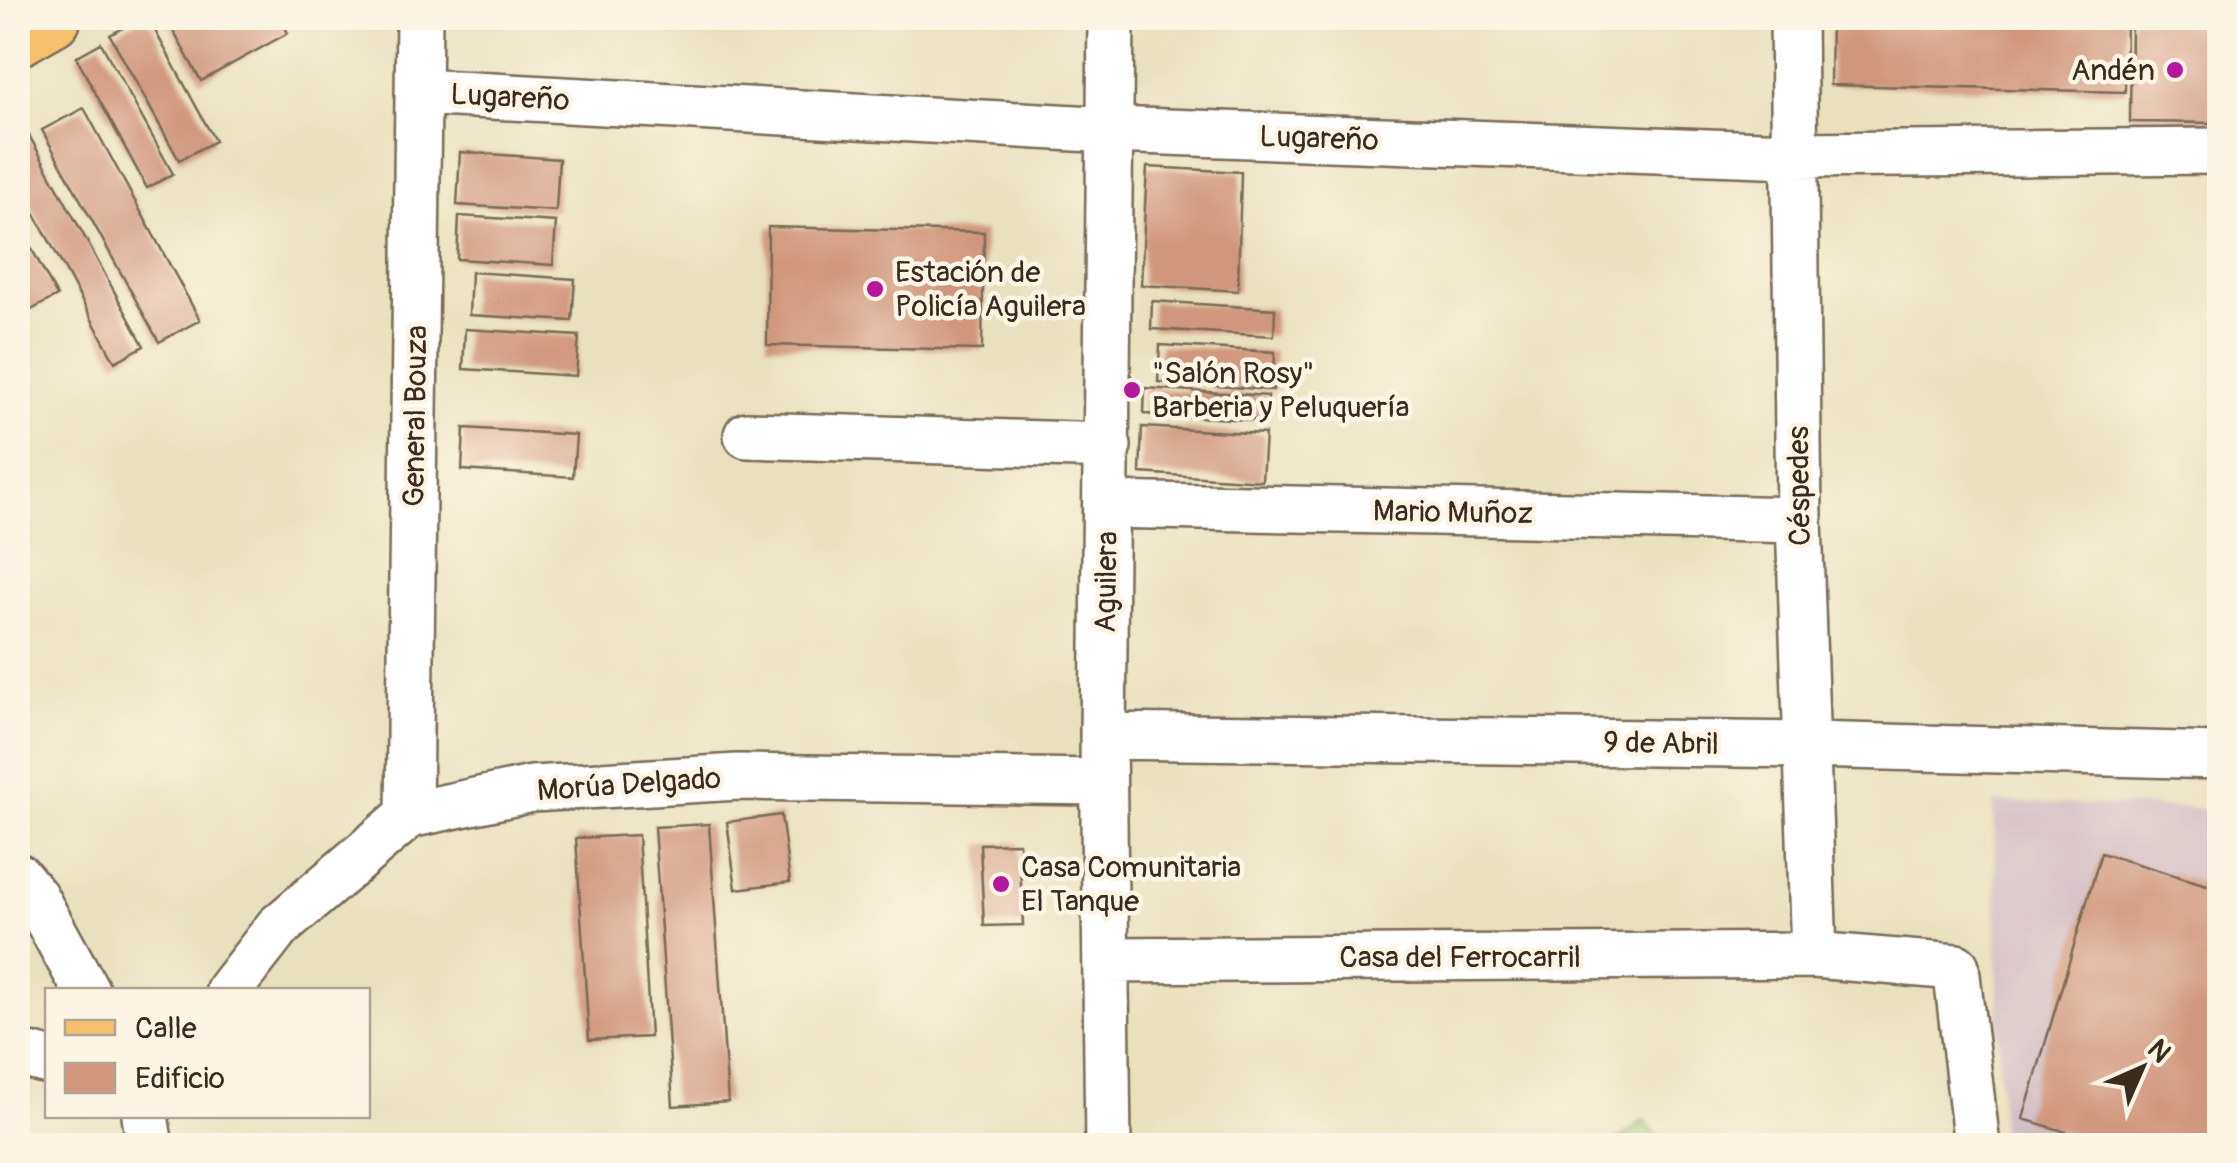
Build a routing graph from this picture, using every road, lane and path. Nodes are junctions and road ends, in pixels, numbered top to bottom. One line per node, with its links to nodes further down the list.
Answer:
1 (53, 18): 5 (main road)
2 (419, 18): 6 (street, General Bouza)
3 (1110, 18): 7 (street, Aguilera)
4 (1792, 18): 9 (street, Céspedes)
5 (18, 38)
6 (419, 92): 7 (street, Lugareño); 18 (street, General Bouza)
7 (1112, 130): 9 (street, Lugareño); 11 (street, Aguilera)
8 (2220, 151): 9 (street, Lugareño)
9 (1793, 154): 13 (street, Céspedes)
10 (747, 435): 11 (street)
11 (1108, 446): 12 (street, Aguilera)
12 (1107, 505): 13 (street, Mario Muñoz); 14 (street, Aguilera)
13 (1798, 520): 15 (street, Céspedes)
14 (1102, 736): 15 (street, 9 de Abril); 17 (street, Aguilera)
15 (1810, 744): 16 (street, 9 de Abril); 20 (street, Céspedes)
16 (2220, 756)
17 (1103, 782): 18 (street, Morúa Delgado); 21 (street, Aguilera)
18 (409, 815): 23 (street, Morúa Delgado)
19 (18, 876): 22 (street)
20 (1814, 955): 21 (street, Casa del Ferrocarril); 29 (street, Casa del Ferrocarril)
21 (1106, 960): 28 (street, Aguilera)
22 (85, 988)
23 (231, 988)
24 (18, 1053): 25 (street)
25 (45, 1060)
26 (146, 1118): 27 (street)
27 (150, 1146)
28 (1108, 1146)
29 (1977, 1146)

